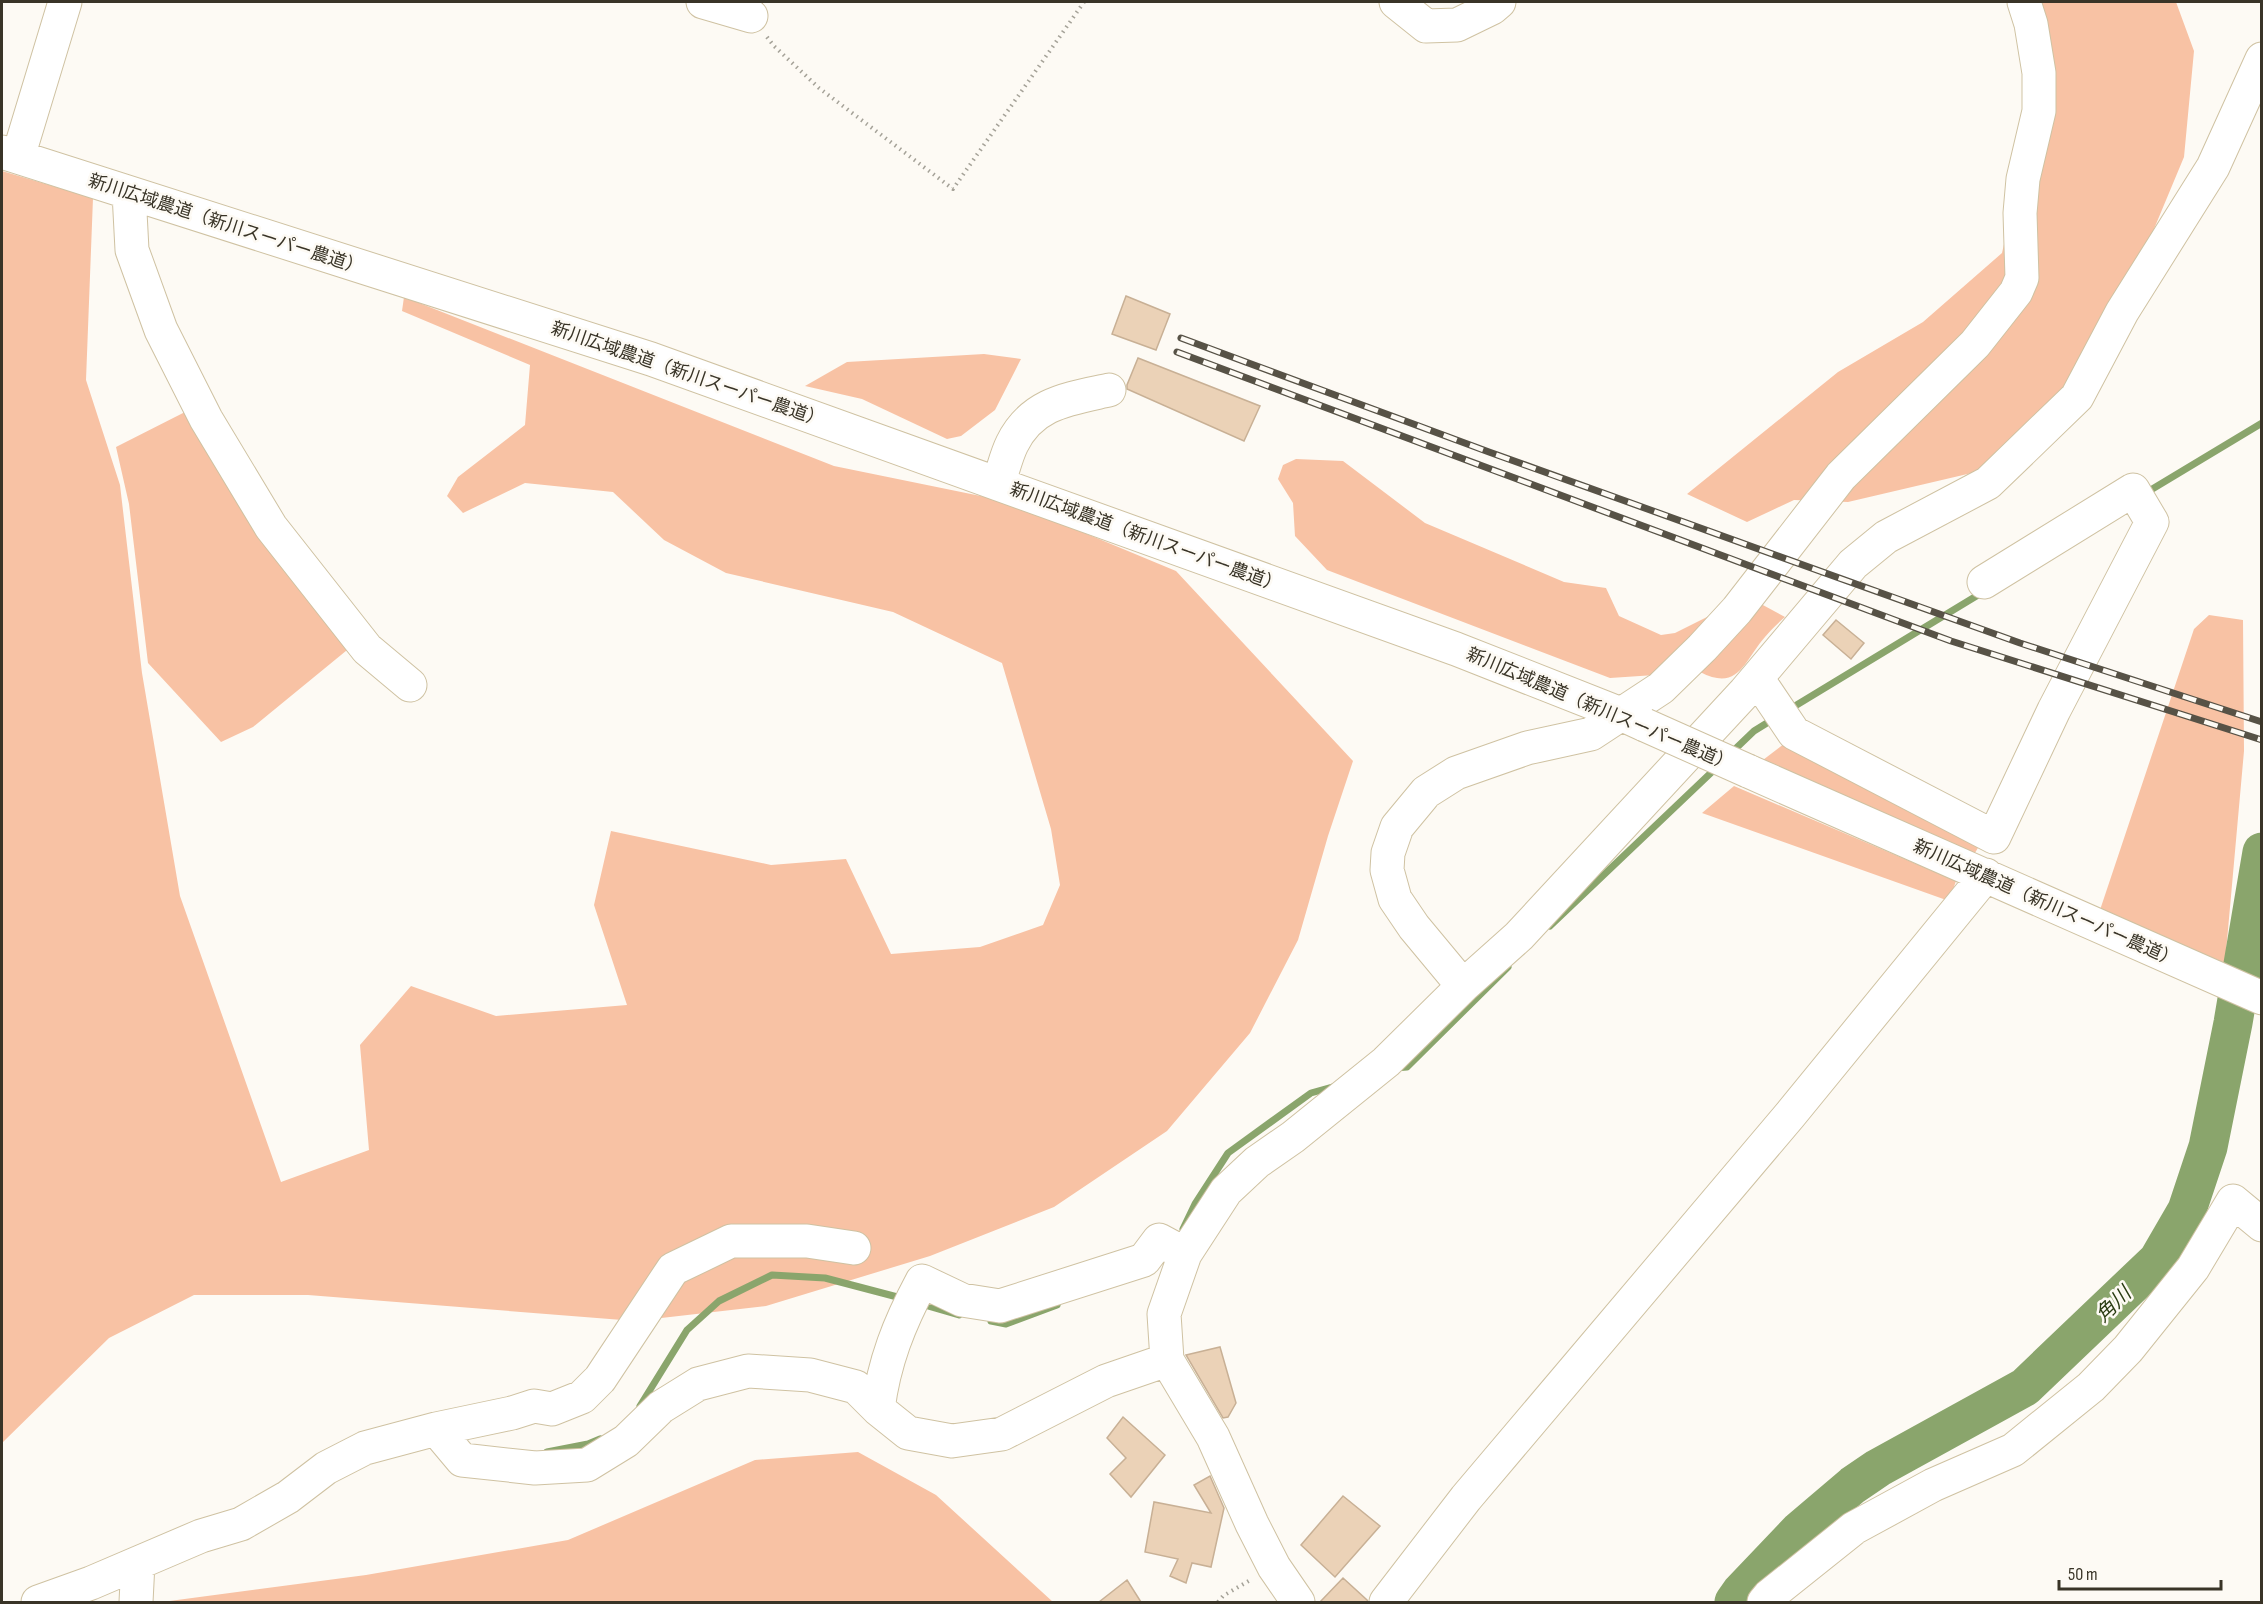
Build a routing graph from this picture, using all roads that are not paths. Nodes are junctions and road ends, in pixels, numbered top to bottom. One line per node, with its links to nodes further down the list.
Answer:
1 (65, 2): 8 (street)
2 (703, 2): 6 (street)
3 (1396, 2): 4 (street)
4 (1499, 2)
5 (2024, 2): 15 (street)
6 (751, 16)
7 (2262, 59): 14 (street)
8 (10, 155): 9 (street, 新川広域農道（新川スーパー農道）)
9 (129, 193): 11 (street, 新川広域農道（新川スーパー農道）); 13 (street)
10 (1109, 390): 11 (street)
11 (998, 484): 15 (street, 新川広域農道（新川スーパー農道）)
12 (1984, 582): 14 (street)
13 (410, 685)
14 (1773, 702): 17 (street)
15 (1633, 719): 16 (street, 新川広域農道（新川スーパー農道）, bridge); 17 (street)
16 (1986, 875): 18 (street, 新川広域農道（新川スーパー農道）); 29 (street)
17 (1463, 986): 21 (street)
18 (2262, 998)
19 (2262, 1225): 30 (street)
20 (854, 1248): 24 (street)
21 (1176, 1250): 22 (street); 23 (street)
22 (1167, 1360): 23 (street); 28 (street)
23 (878, 1409): 24 (street)
24 (436, 1429): 25 (street)
25 (138, 1563): 26 (street); 27 (street)
26 (39, 1602)
27 (136, 1602)
28 (1298, 1602)
29 (1386, 1602)
30 (1764, 1602)

